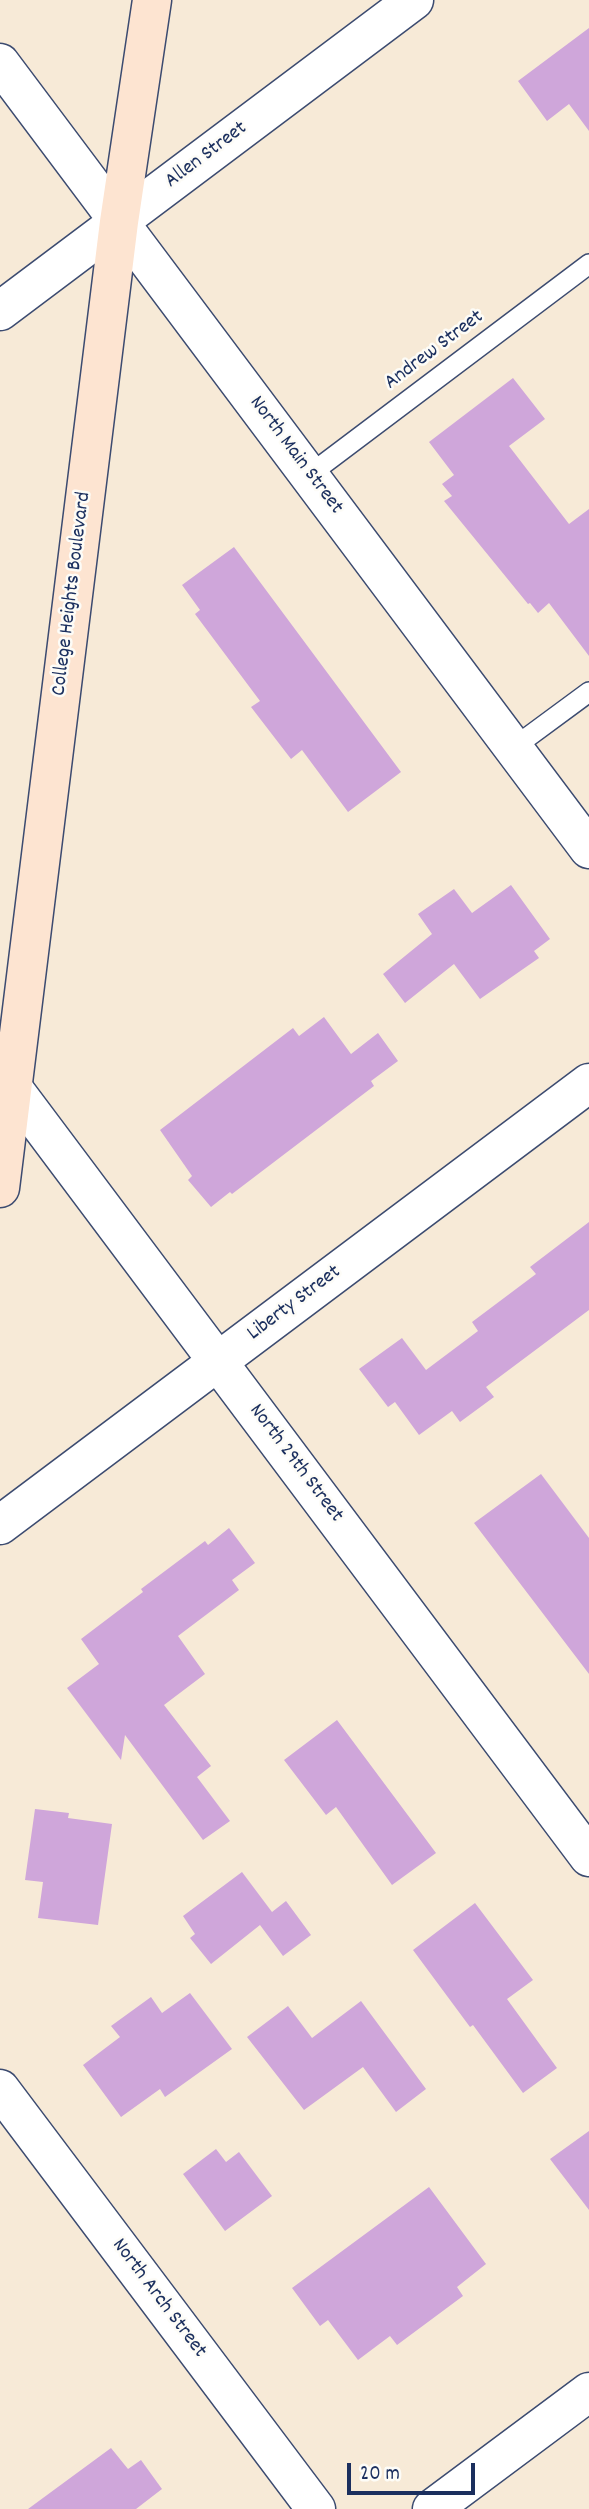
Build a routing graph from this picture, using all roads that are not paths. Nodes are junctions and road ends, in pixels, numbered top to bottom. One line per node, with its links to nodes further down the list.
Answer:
1 (152, 0): 4 (street, College Heights Boulevard)
2 (414, 0): 4 (street, Allen Street)
3 (0, 63): 4 (street, North Main Street)
4 (119, 222): 6 (street, Allen Street); 7 (street, North Main Street); 11 (street, College Heights Boulevard)
5 (589, 264): 7 (lane, Andrew Street)
6 (0, 311)
7 (309, 475): 9 (street, North Main Street)
8 (589, 692): 9 (lane)
9 (513, 748): 10 (street, North Main Street)
10 (589, 849)
11 (6, 1079): 13 (street, College Heights Boulevard); 14 (street, North 29th Street)
12 (589, 1083): 14 (street, Liberty Street)
13 (0, 1188)
14 (218, 1361): 15 (street, Liberty Street); 16 (street, North 29th Street)
15 (0, 1525)
16 (589, 1857)
17 (0, 2089): 19 (street, North Arch Street)
18 (589, 2392): 20 (street)
19 (316, 2509)
20 (432, 2509)

